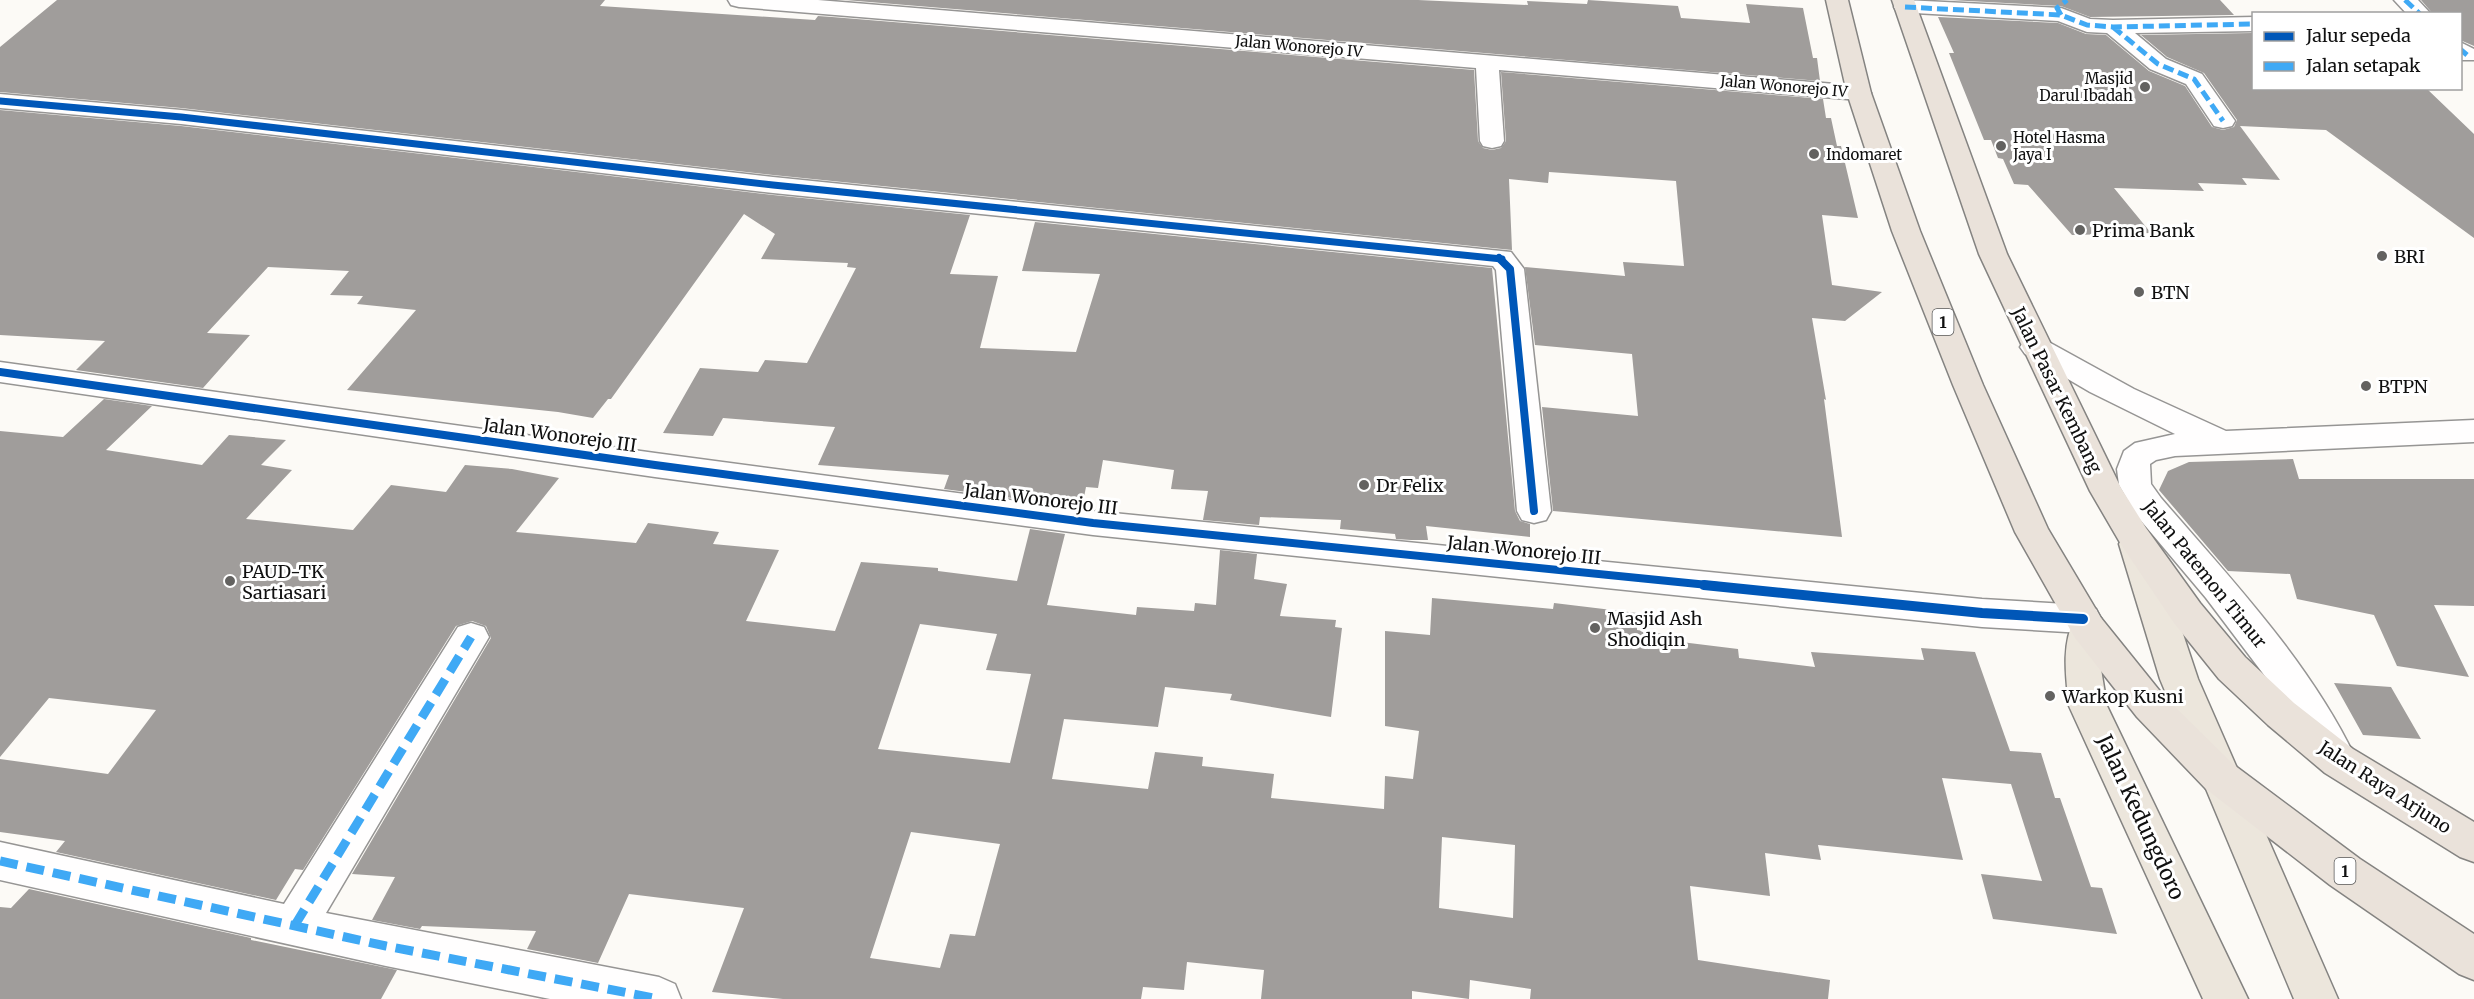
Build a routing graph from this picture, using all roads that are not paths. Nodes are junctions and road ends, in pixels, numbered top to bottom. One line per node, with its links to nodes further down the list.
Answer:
1 (739, 0): 9 (street, Jalan Wonorejo IV)
2 (1838, 0): 10 (highway, 1)
3 (2406, 0): 6 (street)
4 (1904, 3): 5 (street); 14 (highway, Jalan Pasar Kembang)
5 (2064, 7): 8 (street)
6 (2418, 12)
7 (2252, 24): 8 (street)
8 (2113, 27): 12 (street)
9 (1487, 61): 10 (street, Jalan Wonorejo IV); 13 (street)
10 (1859, 93): 20 (highway, 1)
11 (0, 101): 18 (street)
12 (2223, 121)
13 (1492, 141)
14 (2036, 347): 17 (street, Jalan Patemon Timur); 19 (highway, Jalan Pasar Kembang)
15 (0, 372): 20 (street, Jalan Wonorejo III)
16 (2474, 431): 17 (street, Jalan Patemon Timur)
17 (2223, 442): 22 (street, Jalan Patemon Timur)
18 (1534, 511)
19 (2134, 537): 22 (highway, Jalan Raya Arjuno); 23 (main road, Jalan Pasar Kembang)
20 (2085, 624): 23 (highway, 1); 29 (main road, Jalan Kedungdoro)
21 (471, 637): 26 (street)
22 (2339, 761): 24 (highway, Jalan Raya Arjuno)
23 (2220, 777): 27 (highway, 1); 30 (main road)
24 (2474, 844)
25 (0, 861): 26 (street)
26 (295, 925): 28 (street)
27 (2474, 959)
28 (659, 999)
29 (2226, 999)
30 (2316, 999)

